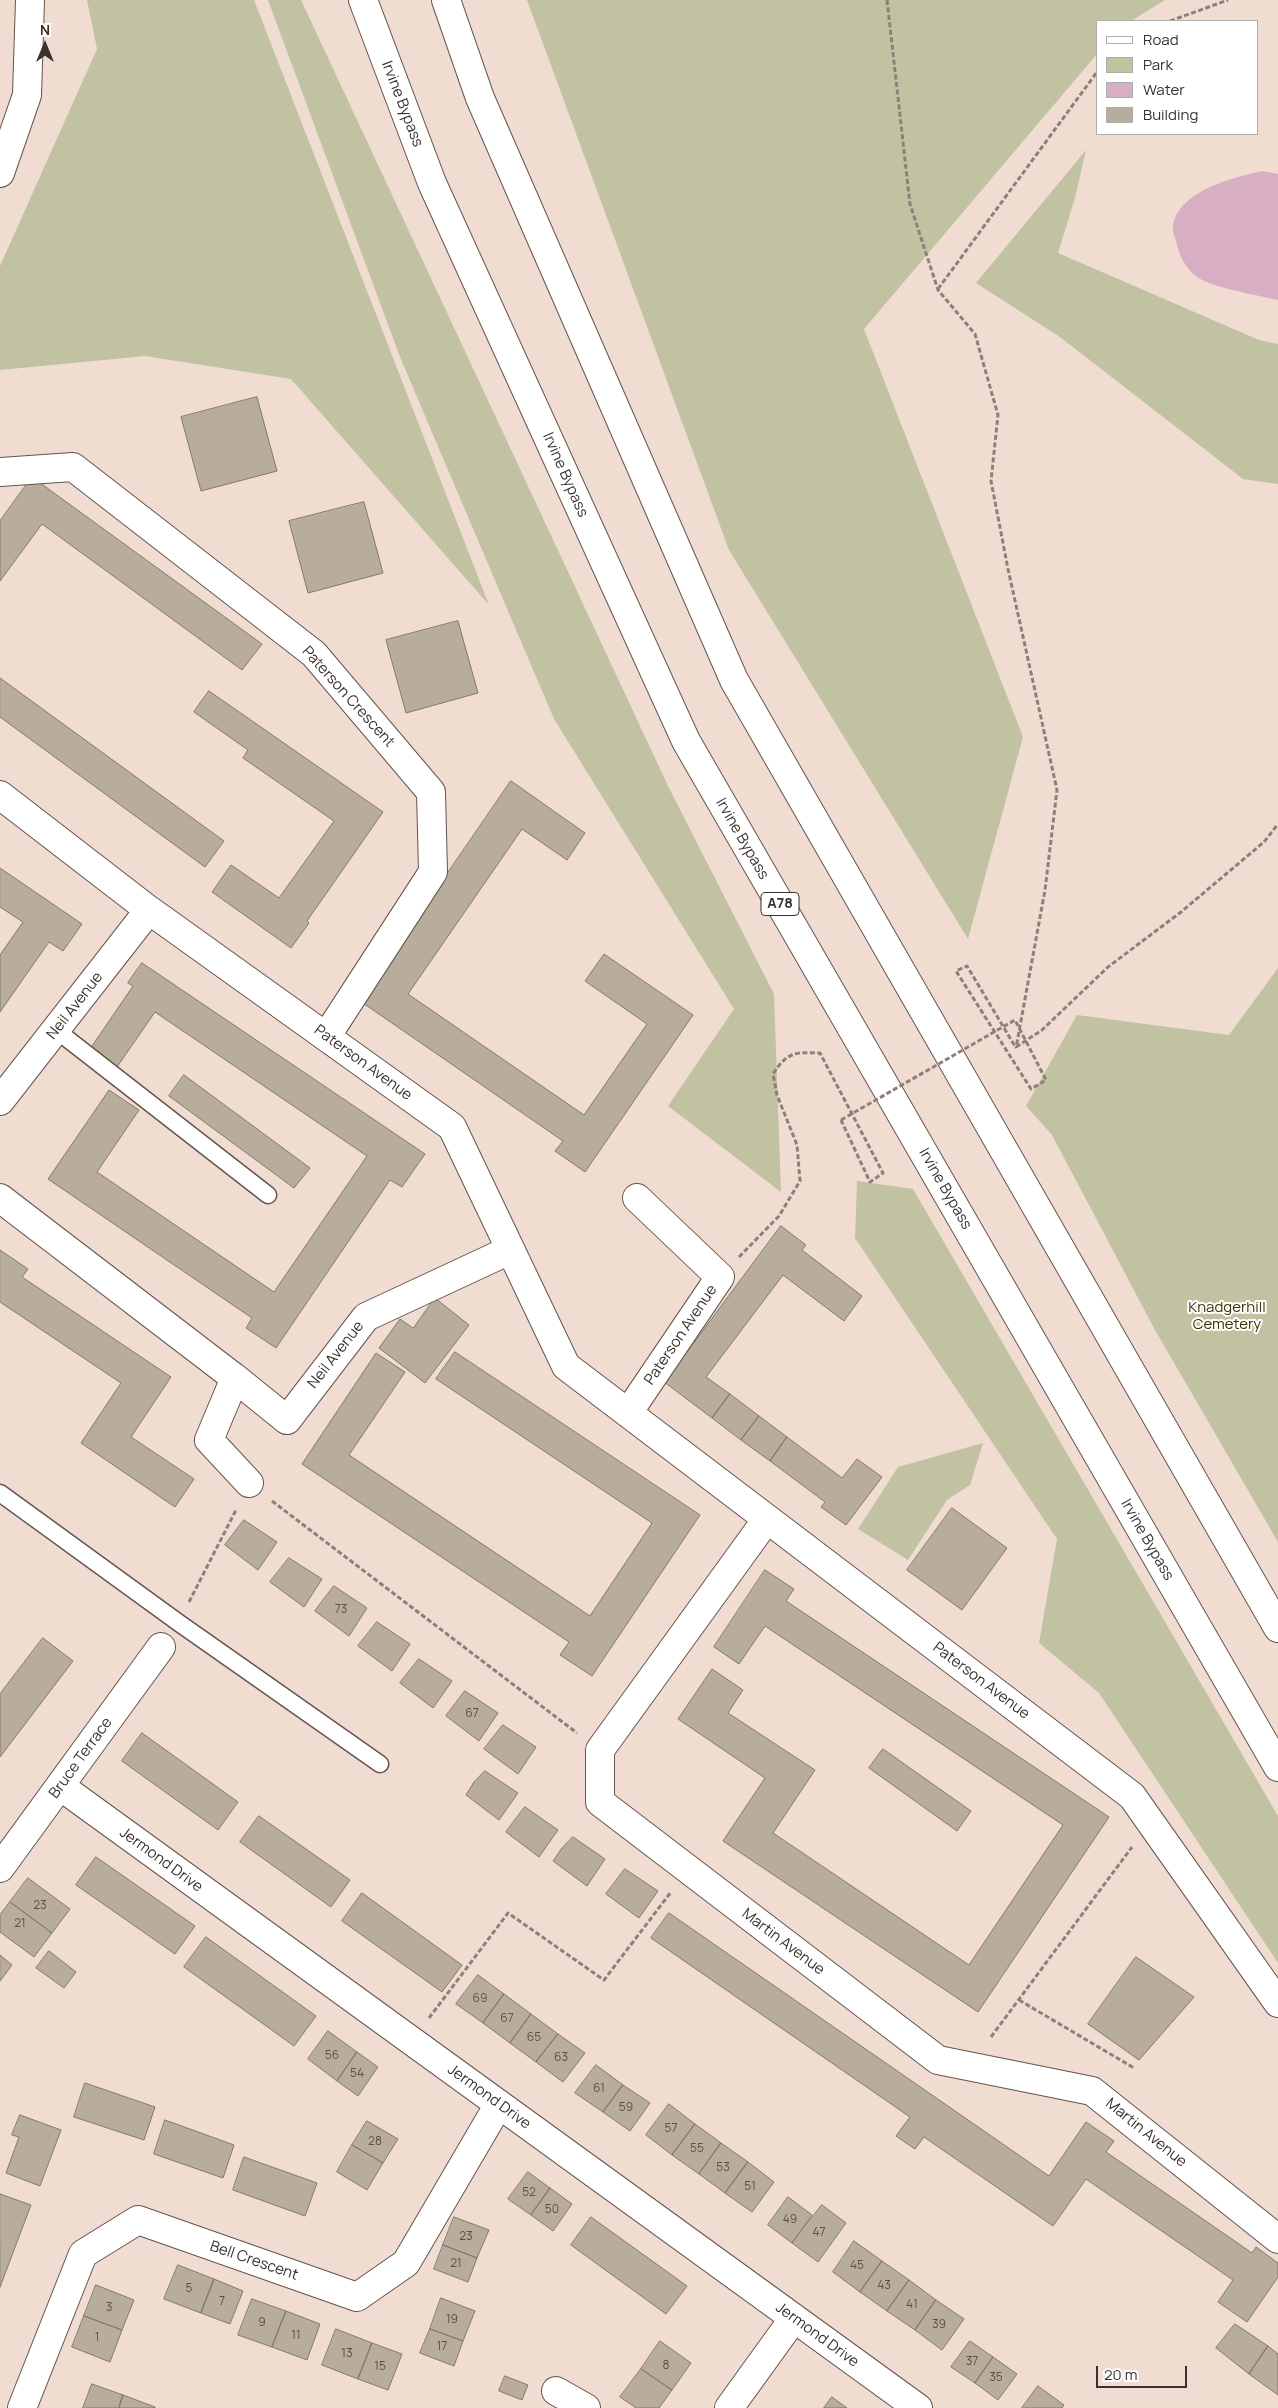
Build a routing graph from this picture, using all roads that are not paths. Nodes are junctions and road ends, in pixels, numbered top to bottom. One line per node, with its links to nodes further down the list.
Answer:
1 (30, 0): 4 (main road)
2 (363, 0): 24 (main road, Irvine Bypass / A78)
3 (446, 0): 21 (main road)
4 (0, 173)
5 (0, 472): 9 (main road, Paterson Crescent)
6 (0, 796): 7 (main road, Paterson Avenue)
7 (149, 910): 8 (main road, Neil Avenue); 9 (main road, Paterson Avenue)
8 (56, 1030): 10 (main road, Neil Avenue); 11 (lane)
9 (326, 1037): 14 (main road, Paterson Avenue)
10 (0, 1101)
11 (268, 1195)
12 (0, 1198): 15 (main road, Neil Avenue)
13 (636, 1198): 16 (main road, Paterson Avenue)
14 (510, 1250): 15 (main road, Neil Avenue); 16 (main road, Paterson Avenue)
15 (235, 1378): 17 (main road)
16 (628, 1413): 19 (main road, Paterson Avenue)
17 (249, 1483)
18 (0, 1493): 20 (lane)
19 (767, 1519): 27 (main road, Paterson Avenue); 29 (main road, Martin Avenue)
20 (179, 1623): 22 (lane); 23 (lane)
21 (1278, 1628)
22 (161, 1647): 25 (main road, Bruce Terrace)
23 (380, 1764)
24 (1278, 1767)
25 (60, 1786): 26 (main road, Bruce Terrace); 28 (main road, Jermond Drive)
26 (0, 1868)
27 (1278, 2003)
28 (498, 2104): 30 (main road, Jermond Drive); 32 (main road, Bell Crescent)
29 (1272, 2226)
30 (794, 2318): 34 (main road); 35 (main road, Jermond Drive)
31 (556, 2391): 33 (main road)
32 (22, 2408)
33 (586, 2408)
34 (730, 2408)
35 (918, 2408)

